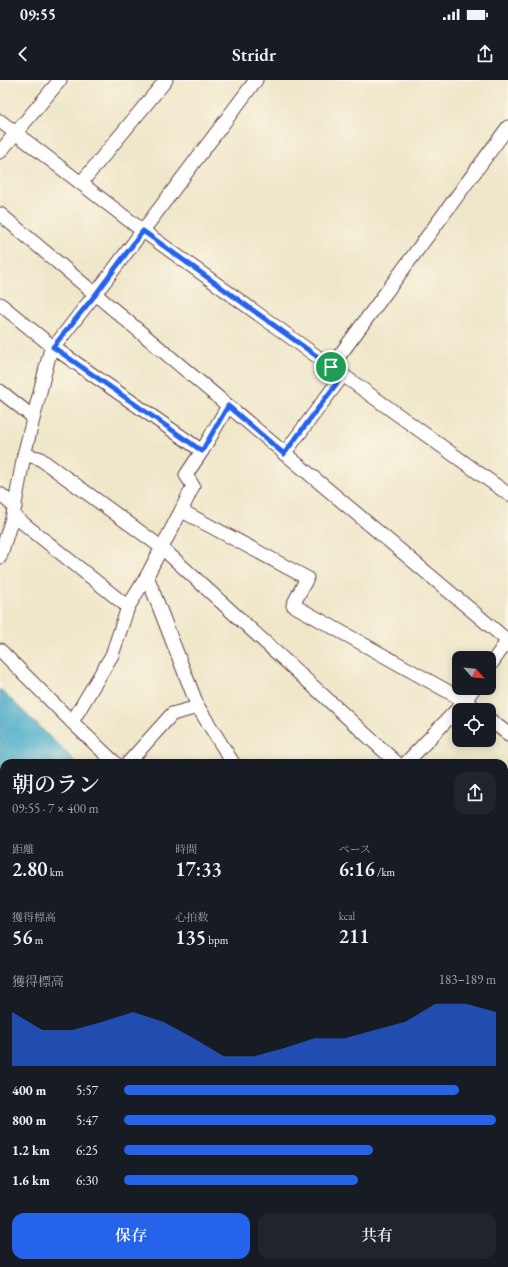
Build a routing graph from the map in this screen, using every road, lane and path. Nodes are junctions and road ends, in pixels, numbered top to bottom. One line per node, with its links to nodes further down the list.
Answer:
1 (60, 80): 6 (street)
2 (166, 80): 8 (street)
3 (256, 80): 10 (street)
4 (0, 121): 6 (street)
5 (508, 127): 14 (street)
6 (16, 133): 7 (street); 8 (street)
7 (0, 152)
8 (81, 183): 10 (street)
9 (0, 214): 11 (street)
10 (143, 231): 11 (street); 14 (street)
11 (96, 294): 13 (street); 17 (street)
12 (0, 304): 13 (street)
13 (53, 347): 18 (street); 19 (street)
14 (331, 367): 15 (street)
15 (343, 375): 20 (street); 23 (street)
16 (0, 391): 18 (street)
17 (228, 406): 19 (street); 20 (street)
18 (33, 417): 21 (street)
19 (202, 451): 25 (street)
20 (284, 454): 30 (street)
21 (24, 455): 24 (street); 26 (street)
22 (0, 494): 24 (street)
23 (508, 494)
24 (14, 511): 27 (street); 29 (street)
25 (182, 511): 26 (street); 34 (street)
26 (161, 547): 28 (street); 43 (street)
27 (0, 557)
28 (147, 576): 29 (street); 36 (street)
29 (128, 607): 37 (street)
30 (508, 640): 32 (street)
31 (0, 650): 37 (street)
32 (496, 657)
33 (469, 695): 34 (street)
34 (465, 701): 35 (street); 44 (street)
35 (468, 703)
36 (198, 707): 41 (street); 42 (street)
37 (72, 722): 40 (street)
38 (496, 725): 39 (street)
39 (508, 734)
40 (111, 759)
41 (132, 759)
42 (230, 759)
43 (393, 759)
44 (410, 759)

